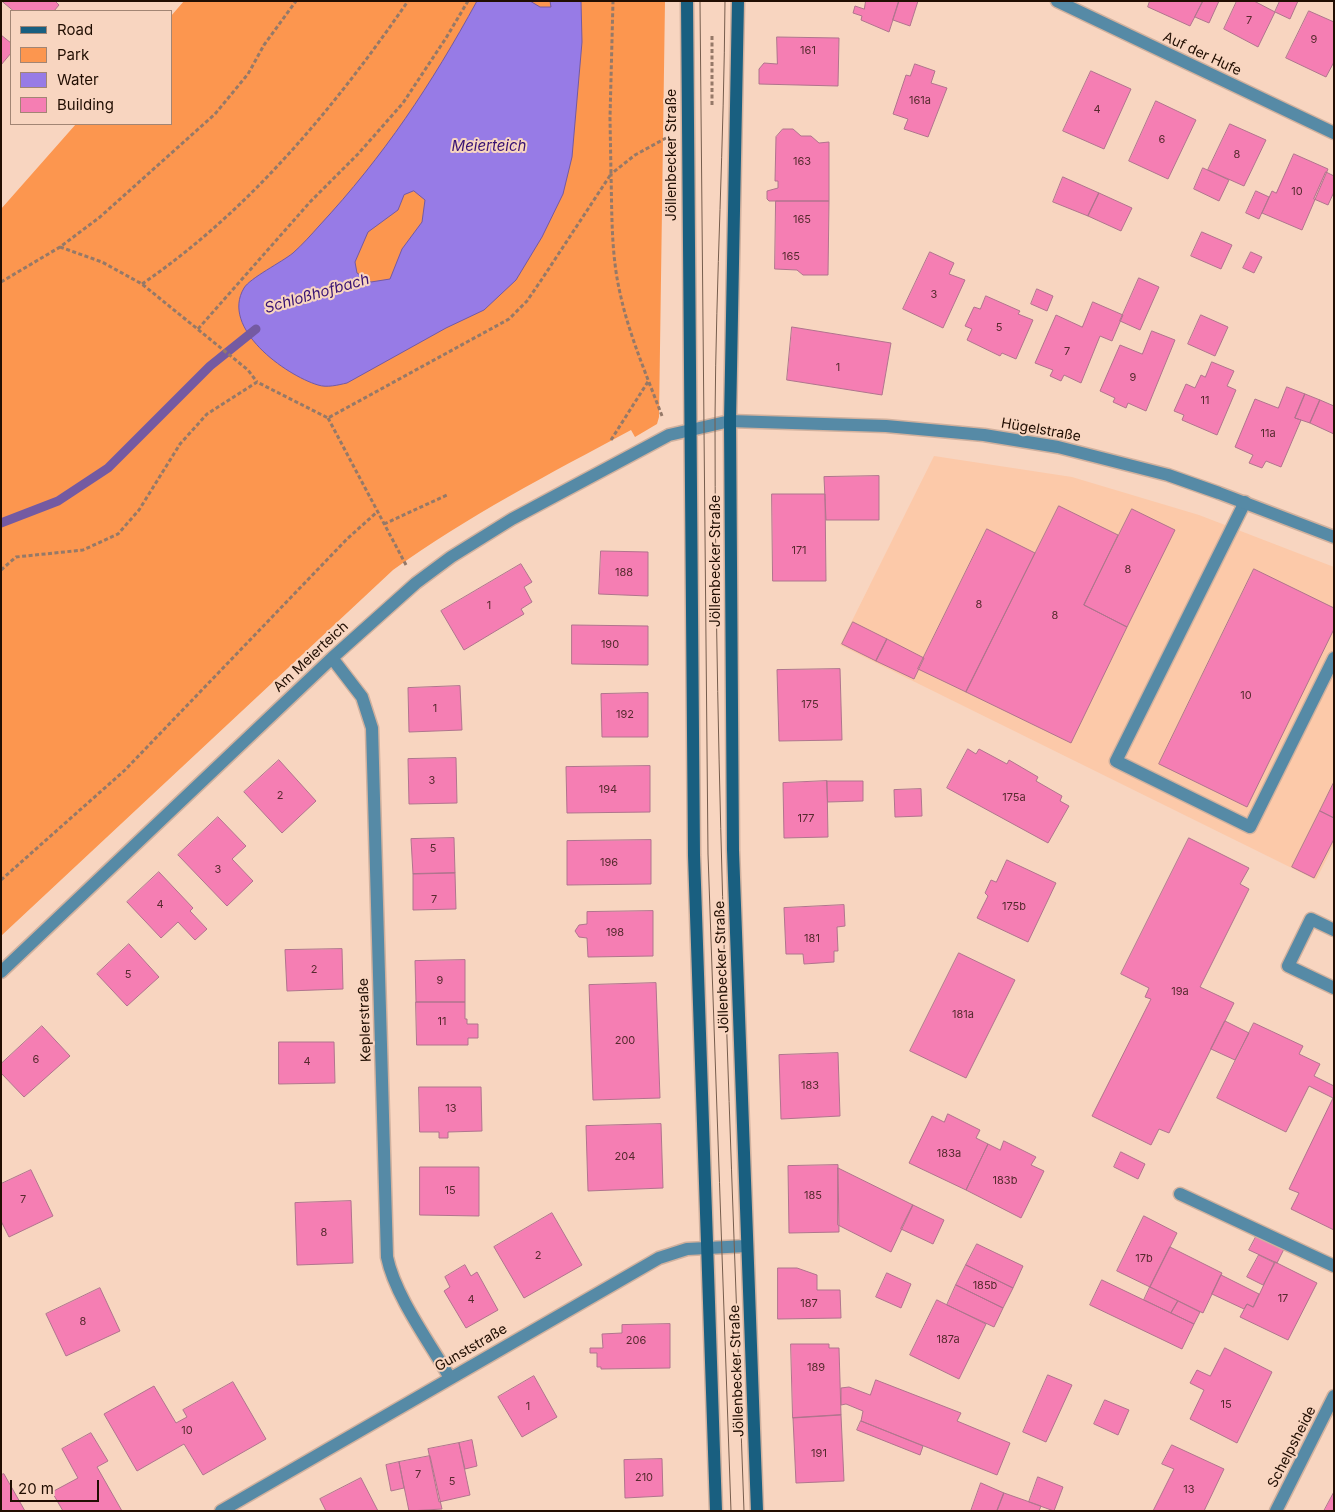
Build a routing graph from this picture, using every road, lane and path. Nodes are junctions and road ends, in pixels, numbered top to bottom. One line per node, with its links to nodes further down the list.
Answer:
1 (296, 1): 13 (path)
2 (408, 1): 15 (path)
3 (468, 1): 16 (path)
4 (613, 1): 12 (path)
5 (687, 1): 10 (main road, Jöllenbecker Straße)
6 (738, 1): 20 (main road, Jöllenbecker Straße)
7 (1057, 1): 11 (street, Auf der Hufe)
8 (712, 36): 9 (path)
9 (712, 109)
10 (687, 117): 12 (path); 21 (main road, Jöllenbecker Straße)
11 (1334, 133)
12 (611, 174): 17 (path); 19 (path)
13 (60, 247): 14 (path); 15 (path)
14 (1, 282)
15 (142, 284): 16 (path)
16 (198, 329): 18 (path)
17 (649, 380): 22 (path); 23 (path)
18 (257, 382): 19 (path); 29 (path)
19 (328, 418): 26 (path)
20 (730, 421): 21 (street); 25 (street, Hügelstraße); 38 (main road, Jöllenbecker Straße)
21 (689, 430): 22 (street, Am Meierteich); 39 (main road, Jöllenbecker Straße)
22 (669, 435): 30 (street, Am Meierteich)
23 (607, 446)
24 (447, 495): 27 (path)
25 (1244, 502): 28 (street, Hügelstraße); 32 (street)
26 (377, 512): 27 (path); 33 (path)
27 (383, 524): 30 (path)
28 (1334, 537)
29 (1, 570)
30 (416, 583): 31 (street, Am Meierteich)
31 (332, 658): 35 (street, Am Meierteich); 41 (street, Keplerstraße)
32 (1334, 658)
33 (1, 880)
34 (1334, 930): 36 (street)
35 (1, 972)
36 (1334, 988)
37 (1180, 1194): 40 (street)
38 (747, 1246): 39 (street, Gunststraße); 45 (main road, Jöllenbecker Straße)
39 (707, 1248): 41 (street, Gunststraße); 44 (main road, Jöllenbecker Straße)
40 (1334, 1266)
41 (450, 1378): 43 (street, Gunststraße)
42 (1334, 1396): 46 (street, Schelpsheide)
43 (221, 1511)
44 (716, 1511)
45 (757, 1511)
46 (1276, 1511)

